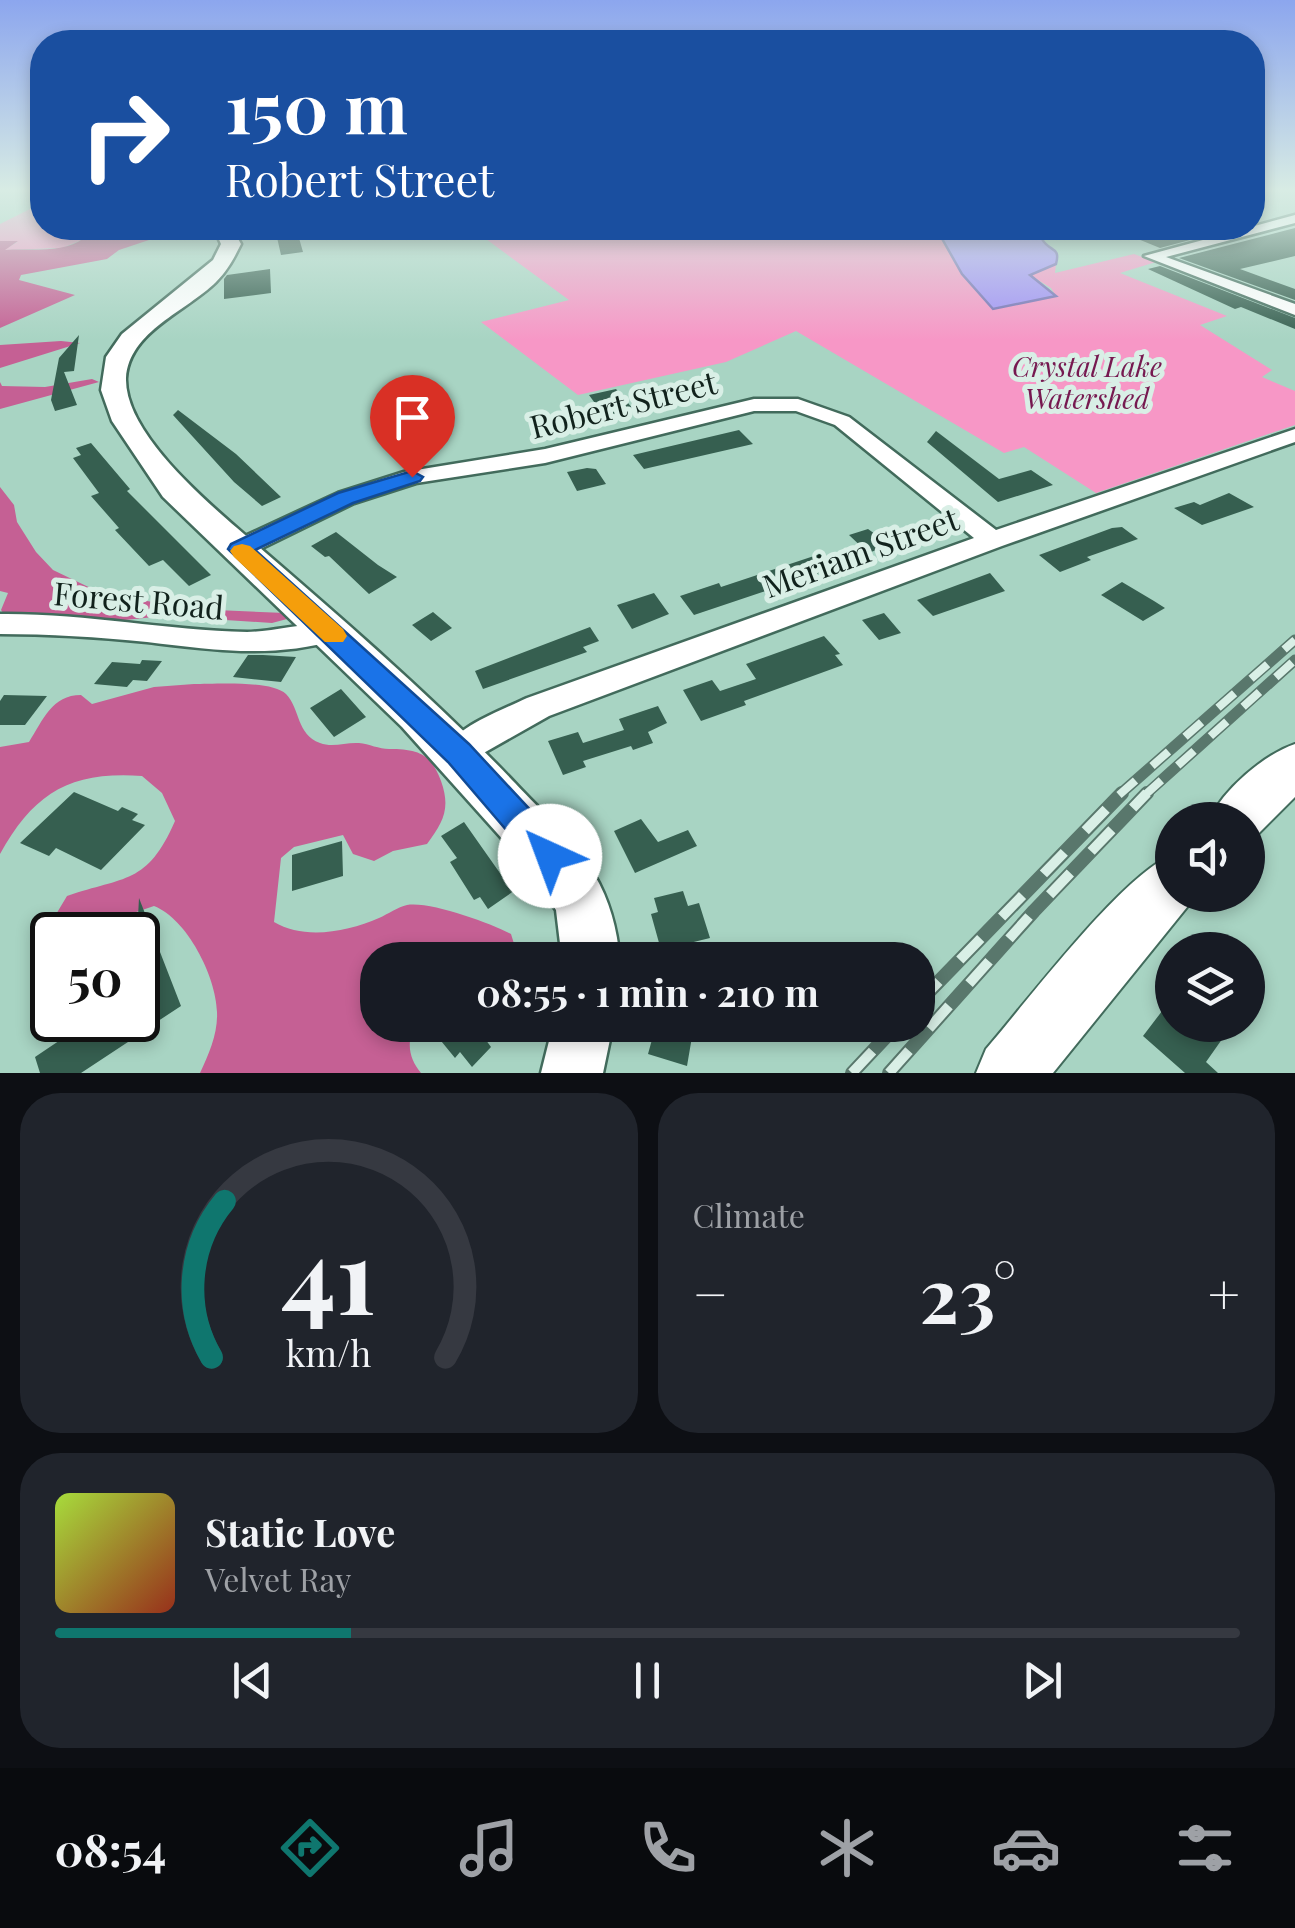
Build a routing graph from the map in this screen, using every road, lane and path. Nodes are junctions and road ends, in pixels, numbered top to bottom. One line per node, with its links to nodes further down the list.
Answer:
1 (229, 240): 6 (main road)
2 (1213, 240): 3 (street)
3 (1295, 310)
4 (1295, 435): 5 (street, Meriam Street)
5 (993, 540): 6 (street, Robert Street); 9 (street, Meriam Street)
6 (239, 549): 8 (main road)
7 (0, 624): 8 (street, Forest Road)
8 (329, 632): 9 (main road)
9 (459, 753): 13 (main road)
10 (1295, 765): 11 (main road)
11 (1255, 802)
12 (1155, 901): 16 (main road)
13 (589, 942)
14 (579, 1042): 15 (main road)
15 (572, 1073)
16 (1010, 1073)

